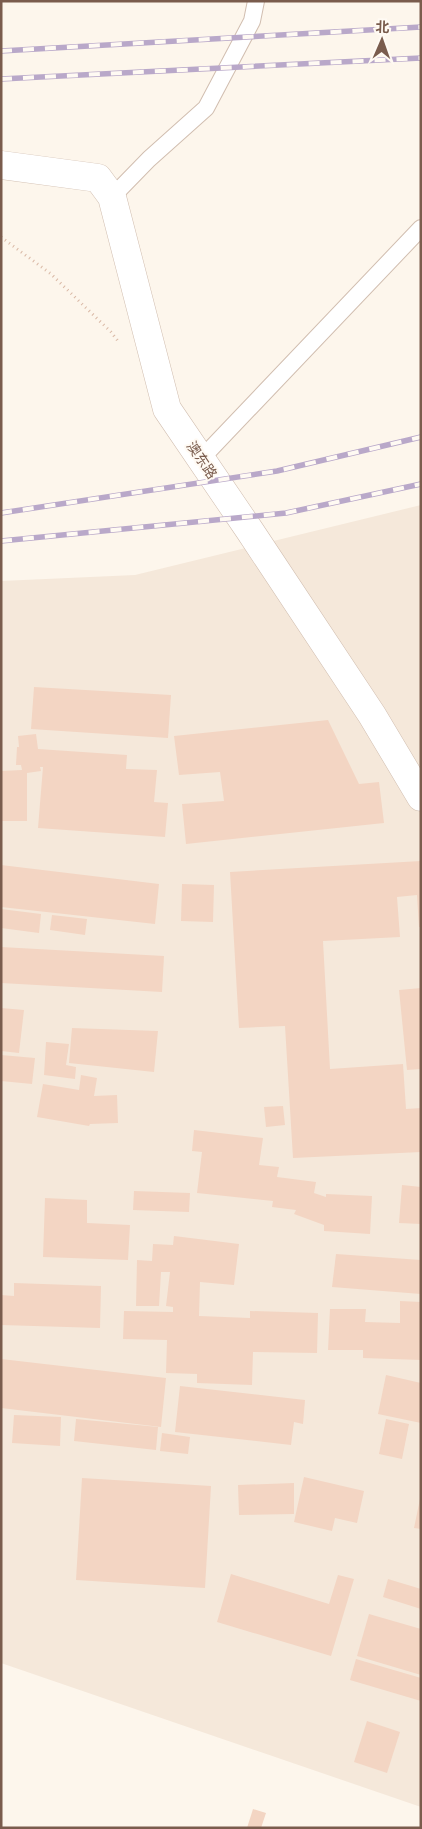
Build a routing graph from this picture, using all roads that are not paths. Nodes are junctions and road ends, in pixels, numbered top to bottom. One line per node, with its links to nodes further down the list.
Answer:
1 (256, 1): 3 (lane)
2 (1, 165): 3 (street, 澳东路)
3 (112, 198): 5 (street, 澳东路)
4 (421, 228): 5 (lane)
5 (202, 459): 6 (street, 澳东路)
6 (421, 797)

